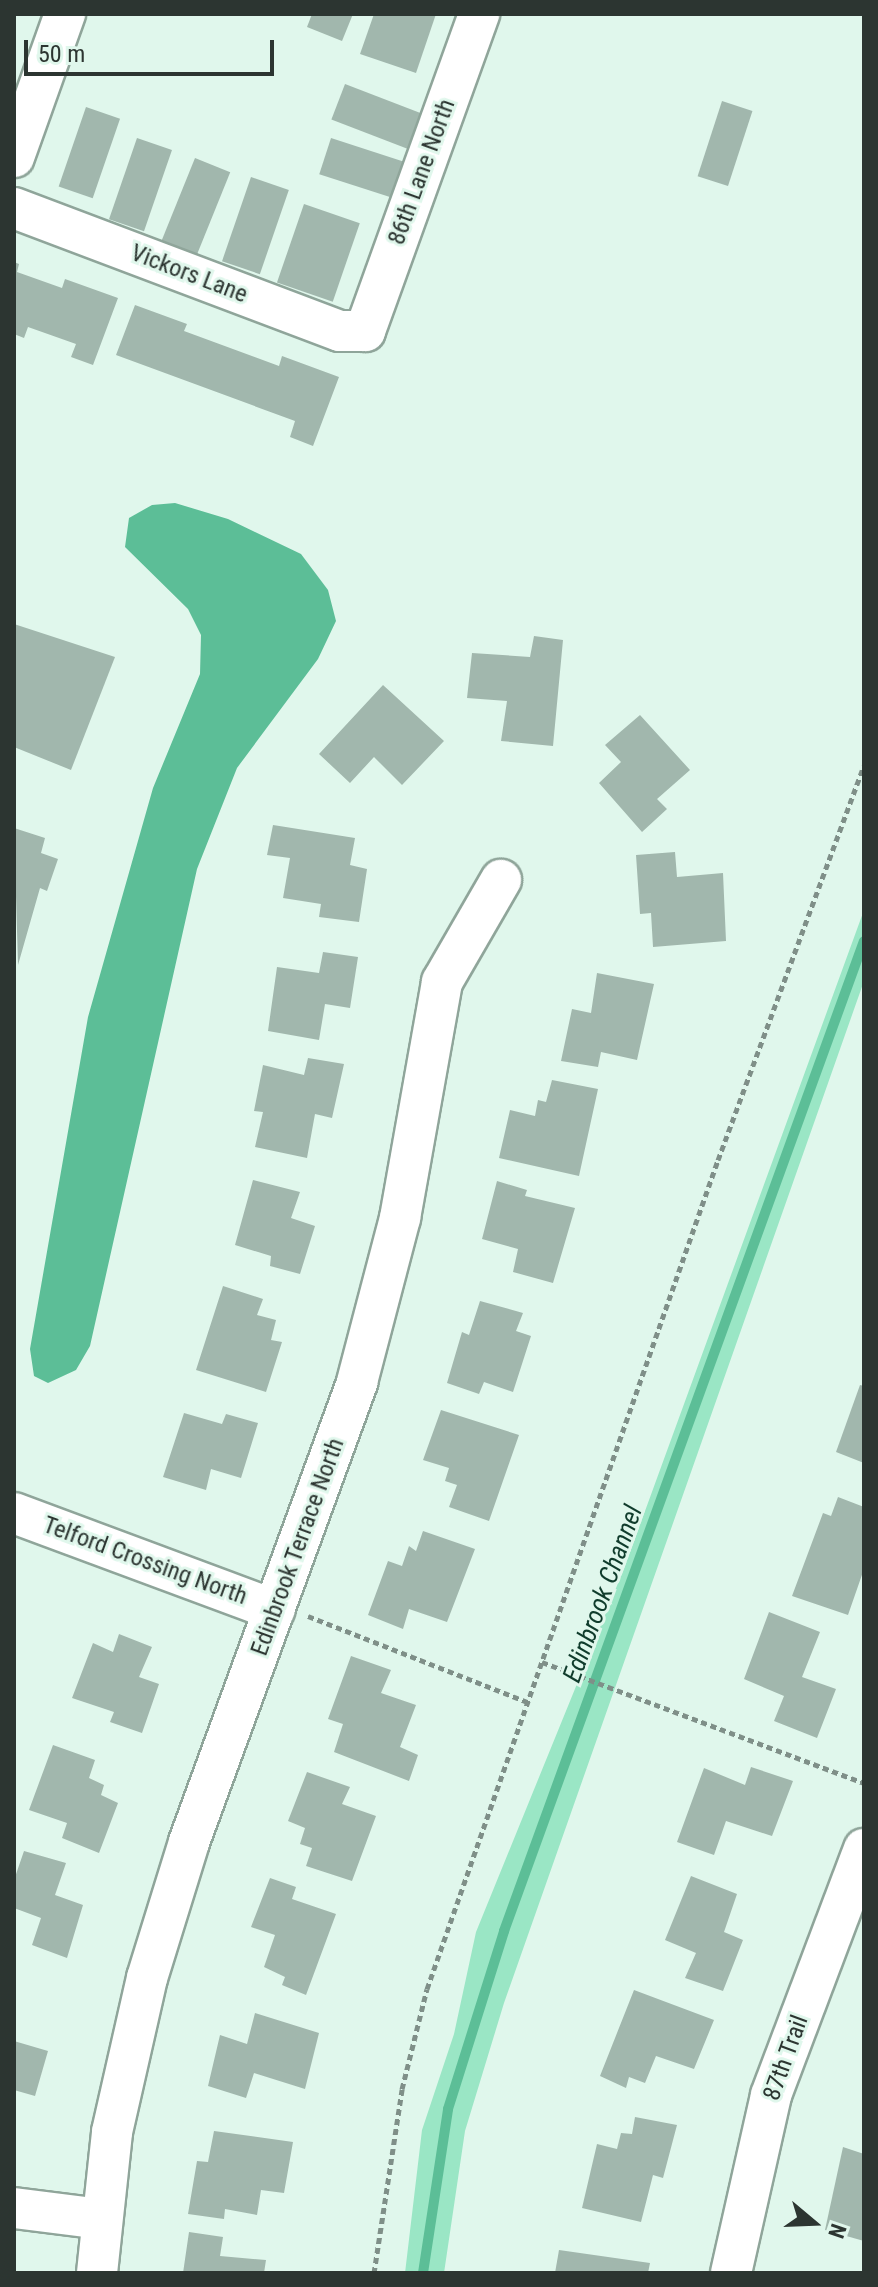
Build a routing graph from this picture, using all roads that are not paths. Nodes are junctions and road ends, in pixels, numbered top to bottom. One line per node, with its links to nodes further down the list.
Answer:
1 (65, 14): 3 (street)
2 (479, 14): 5 (street, 86th Lane North)
3 (14, 157)
4 (14, 208): 5 (street, Vickors Lane)
5 (365, 331)
6 (501, 880): 8 (street, Edinbrook Terrace North)
7 (14, 1513): 8 (street, Telford Crossing North)
8 (275, 1610): 11 (street, Edinbrook Terrace North)
9 (864, 1849): 13 (street, 87th Trail)
10 (14, 2208): 11 (street)
11 (101, 2219): 12 (street, Edinbrook Terrace North)
12 (97, 2273)
13 (731, 2273)

